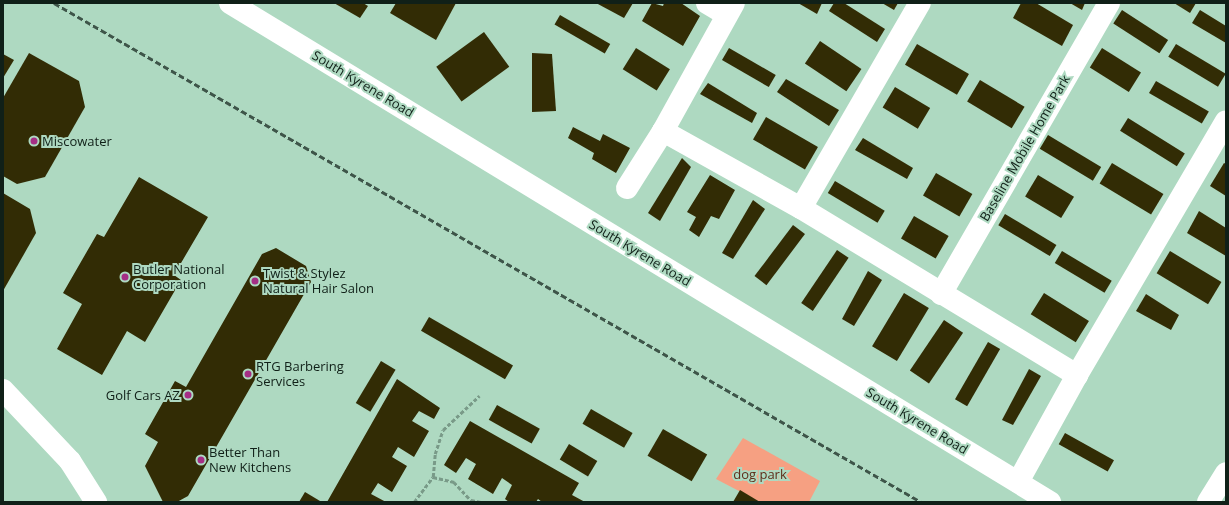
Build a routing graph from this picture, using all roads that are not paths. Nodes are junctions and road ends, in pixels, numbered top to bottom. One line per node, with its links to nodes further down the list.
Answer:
1 (230, 3): 14 (main road, South Kyrene Road)
2 (707, 3): 5 (main road)
3 (920, 3): 9 (main road)
4 (1108, 3): 10 (main road, Baseline Mobile Home Park)
5 (730, 9): 7 (main road)
6 (1226, 121): 11 (main road)
7 (663, 131): 8 (main road); 9 (main road)
8 (627, 188)
9 (801, 208): 10 (main road)
10 (940, 294): 11 (main road)
11 (1077, 375): 14 (main road)
12 (3, 390): 15 (main road)
13 (1226, 473): 17 (main road)
14 (1018, 482): 16 (main road, South Kyrene Road)
15 (96, 502)
16 (1050, 502)
17 (1208, 502)

